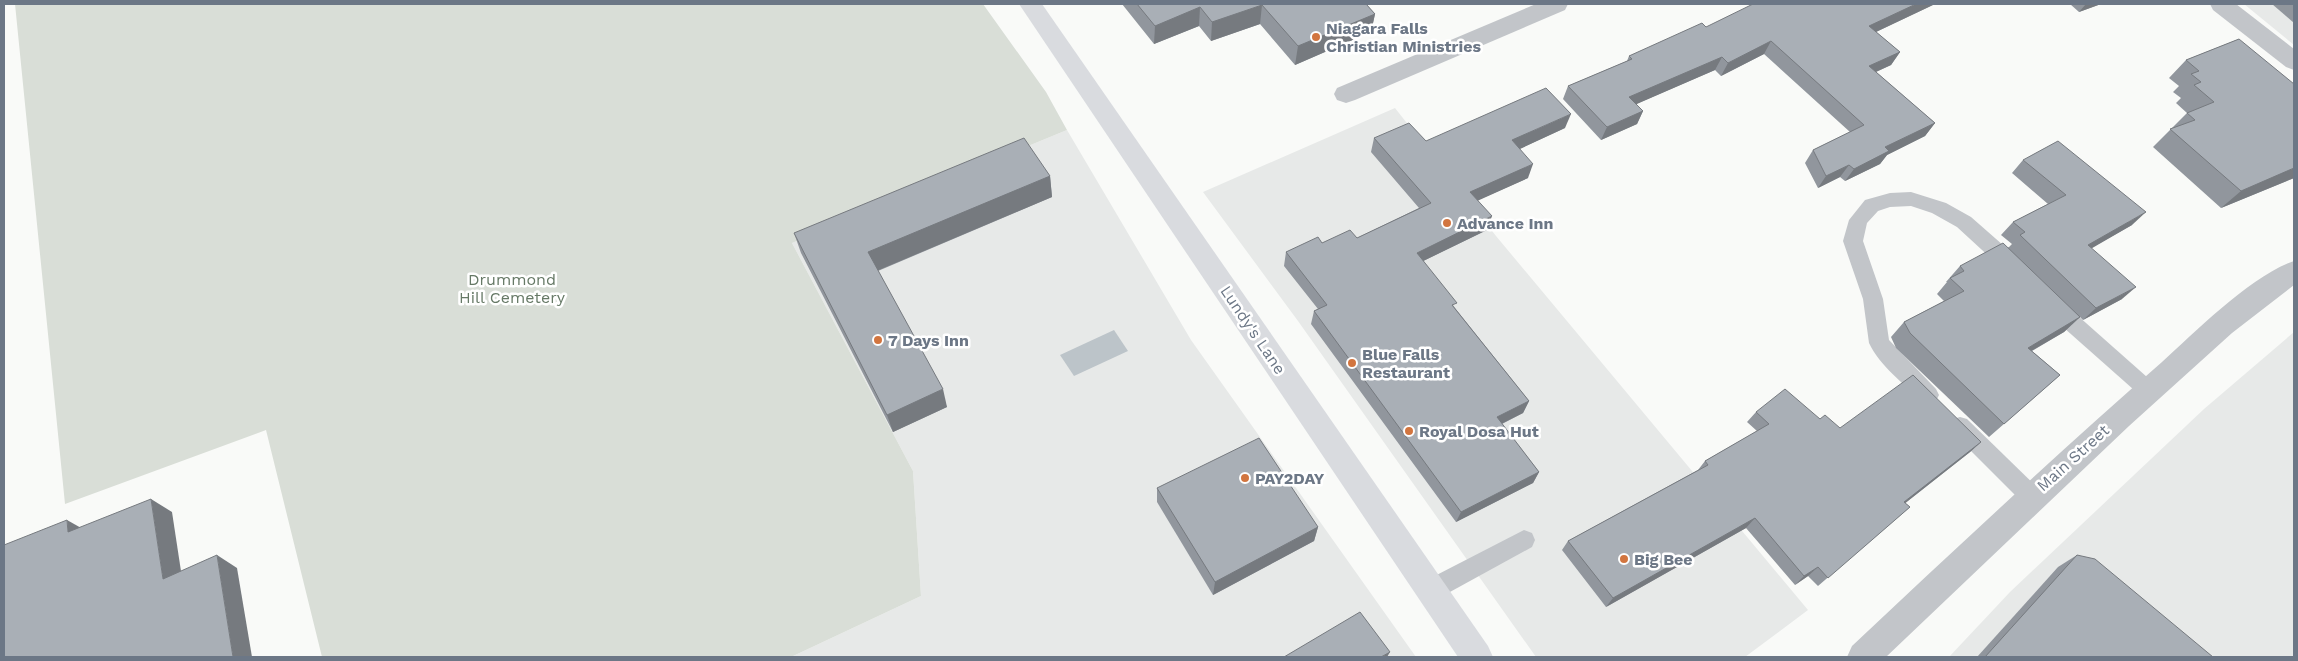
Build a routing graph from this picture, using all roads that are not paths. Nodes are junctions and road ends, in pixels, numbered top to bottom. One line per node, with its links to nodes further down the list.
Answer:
1 (1030, 4): 10 (main road, Lundy's Lane)
2 (1557, 4): 5 (street)
3 (2221, 4): 4 (street)
4 (2294, 61)
5 (1346, 94)
6 (2294, 272): 7 (street, Main Street)
7 (2149, 391): 8 (street, Main Street); 8 (lane)
8 (2032, 496): 12 (street, Main Street)
9 (1524, 540): 10 (lane)
10 (1431, 590): 11 (main road, Lundy's Lane)
11 (1477, 657)
12 (1863, 657)

